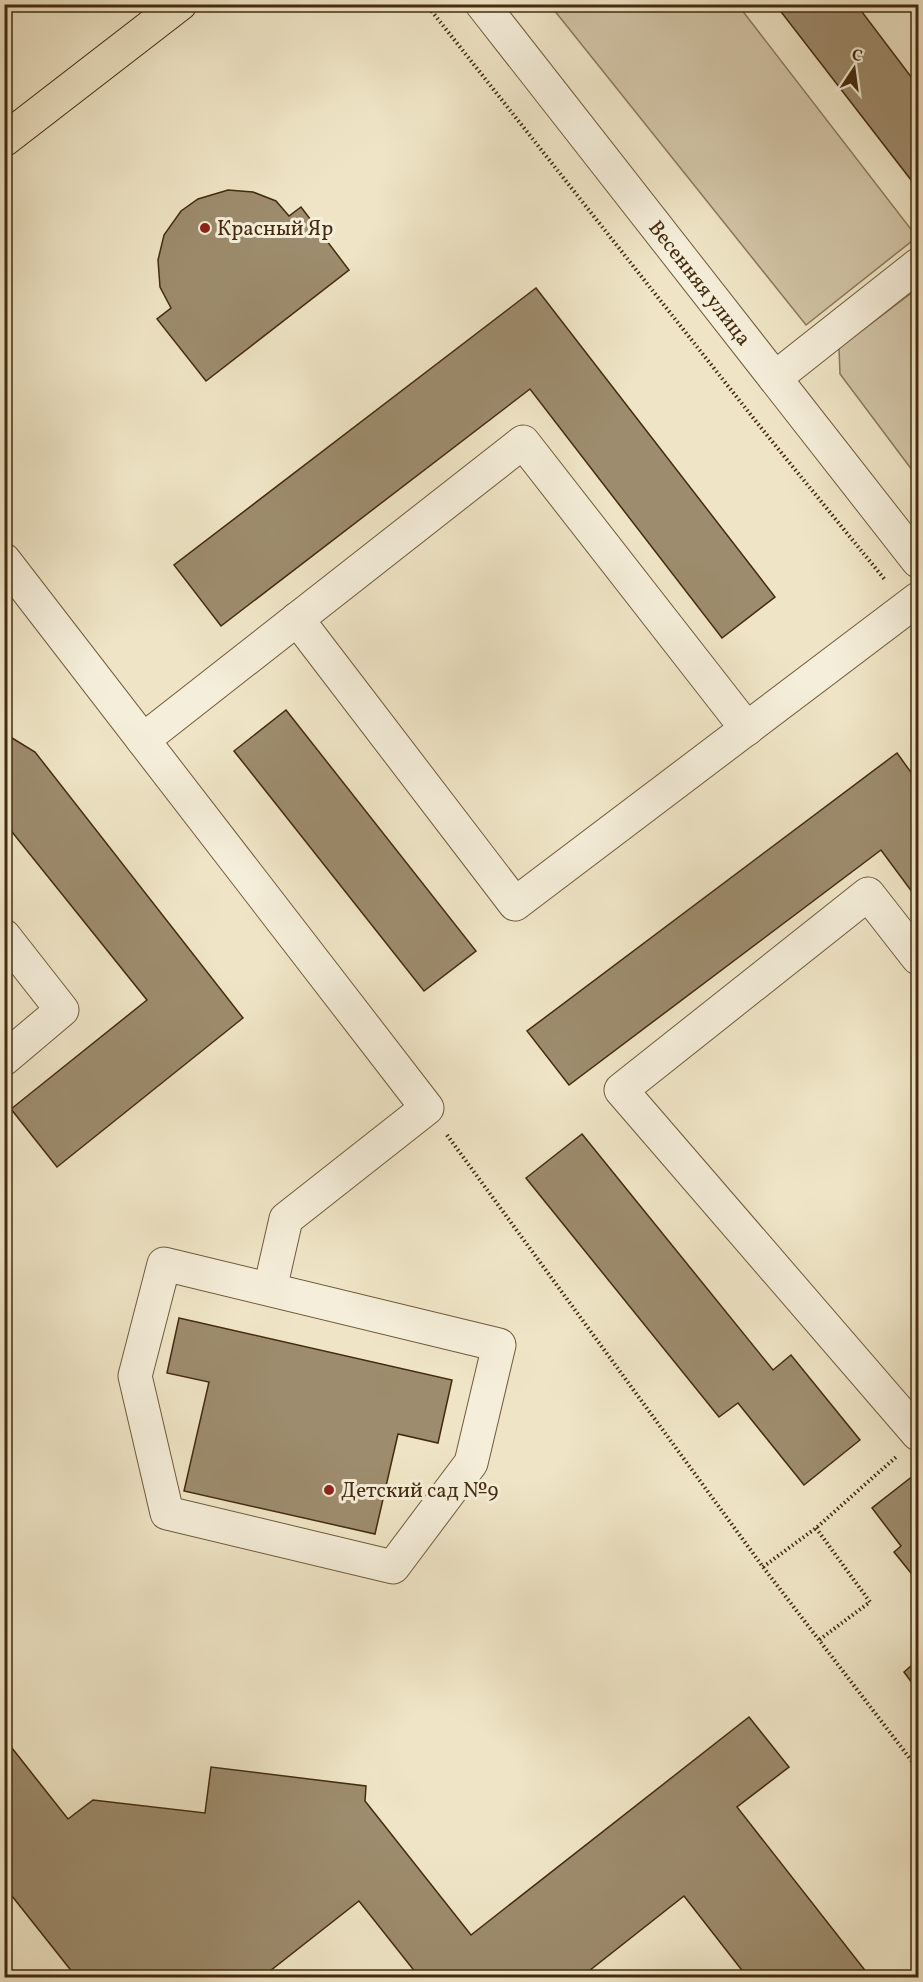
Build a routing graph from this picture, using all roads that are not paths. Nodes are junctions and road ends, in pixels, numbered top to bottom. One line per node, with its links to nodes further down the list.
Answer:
1 (180, 4): 3 (main road)
2 (482, 4): 5 (street, Весенняя улица)
3 (4, 140)
4 (918, 265): 5 (street)
5 (775, 378): 7 (street, Весенняя улица)
6 (4, 560): 11 (street)
7 (918, 561)
8 (913, 604): 10 (street)
9 (297, 620): 10 (street); 10 (street); 11 (street)
10 (747, 729)
11 (143, 740): 15 (street)
12 (4, 936): 14 (street)
13 (918, 958): 16 (street)
14 (4, 1059)
15 (270, 1289): 15 (street)
16 (910, 1443)

